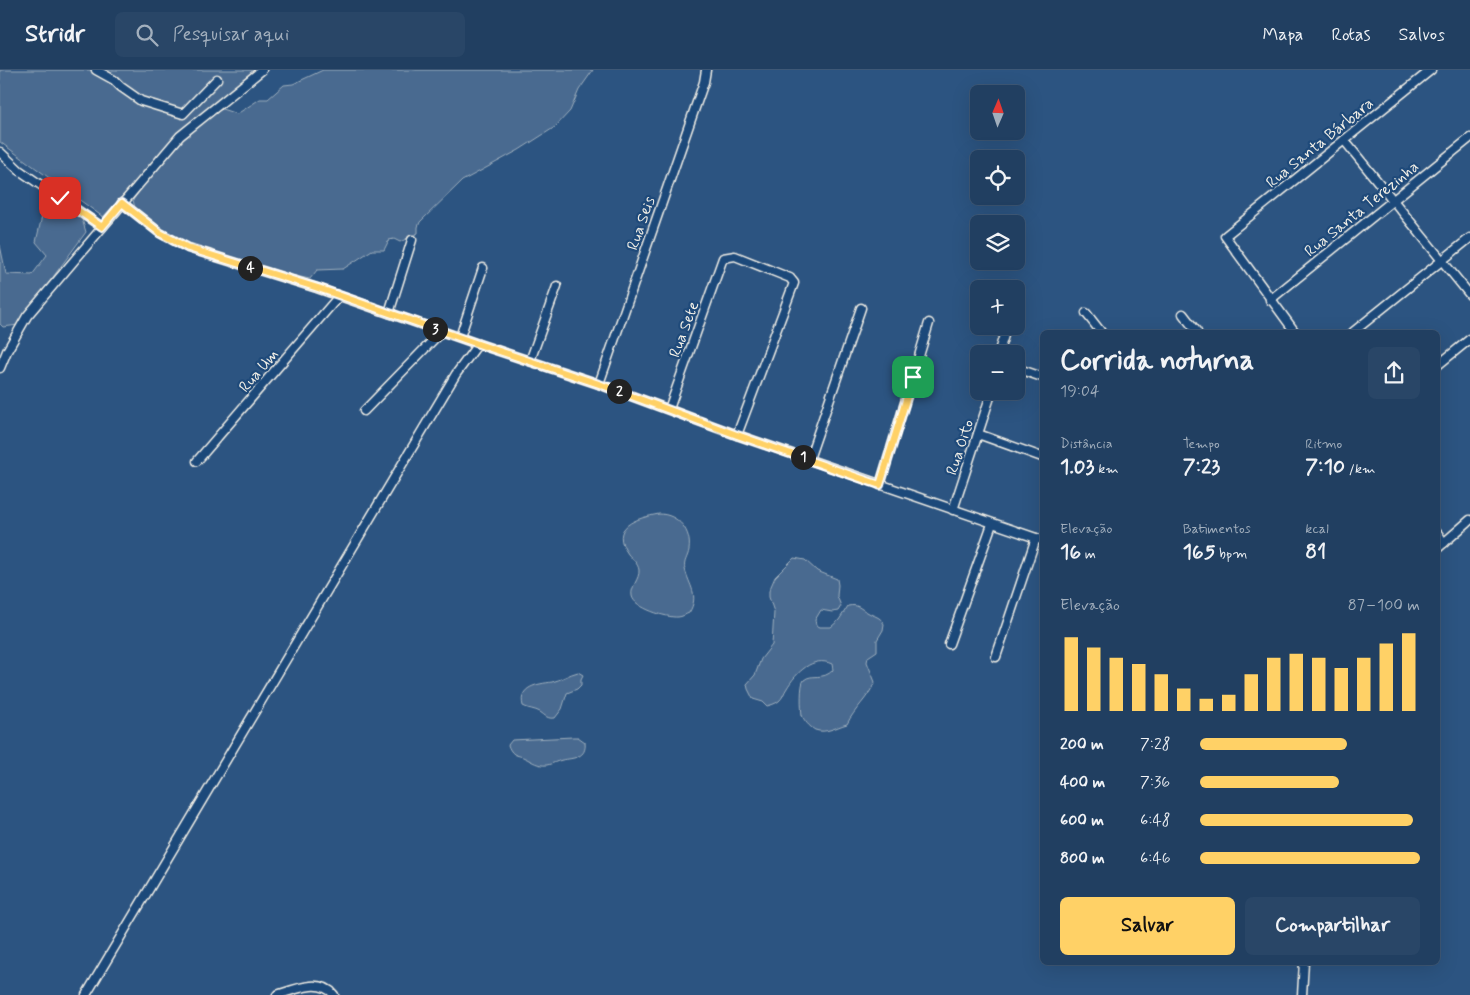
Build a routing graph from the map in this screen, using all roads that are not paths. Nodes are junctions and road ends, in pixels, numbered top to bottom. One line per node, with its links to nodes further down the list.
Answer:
1 (96, 70): 5 (street)
2 (262, 70): 10 (street)
3 (706, 70): 38 (street, Rua Seis)
4 (1431, 70): 7 (street, Rua Santa Bárbara)
5 (217, 79)
6 (1470, 138): 9 (street, Rua Santa Terezinha)
7 (1344, 140): 9 (street); 19 (street, Rua Santa Bárbara)
8 (0, 152): 11 (street)
9 (1393, 199): 14 (street); 19 (street, Rua Santa Terezinha)
10 (122, 203): 11 (street); 18 (street)
11 (102, 227): 35 (street)
12 (1470, 238): 14 (street)
13 (412, 240): 21 (street)
14 (1442, 260): 17 (street); 28 (street)
15 (483, 268): 30 (street)
16 (557, 286): 33 (street)
17 (1470, 295)
18 (340, 296): 21 (street); 46 (street, Rua Um)
19 (1270, 300): 27 (street)
20 (861, 308): 45 (street)
21 (390, 313): 29 (street)
22 (1086, 313): 25 (street)
23 (1183, 314): 26 (street)
24 (929, 322): 47 (street)
25 (1099, 330)
26 (1195, 330)
27 (1293, 330)
28 (1355, 330)
29 (442, 331): 30 (street); 41 (street)
30 (460, 338): 32 (street)
31 (1470, 339): 34 (street)
32 (478, 344): 33 (street); 56 (street)
33 (530, 361): 38 (street)
34 (1440, 363)
35 (0, 368)
36 (1025, 371): 37 (street)
37 (1040, 376)
38 (599, 384): 40 (street)
39 (989, 400): 42 (street, Rua Oito)
40 (670, 409): 43 (street); 43 (street, Rua Sete)
41 (364, 412)
42 (978, 434): 44 (street); 48 (street, Rua Oito)
43 (737, 435): 45 (street)
44 (1040, 456)
45 (809, 459): 47 (street)
46 (197, 461)
47 (880, 485): 48 (street)
48 (953, 510): 50 (street)
49 (1470, 520): 52 (street)
50 (992, 524): 51 (street); 53 (street)
51 (1039, 539): 54 (street)
52 (1441, 545)
53 (949, 644)
54 (996, 657)
55 (1304, 965): 59 (street)
56 (86, 995)
57 (277, 995): 58 (street)
58 (334, 995)
59 (1302, 995)

